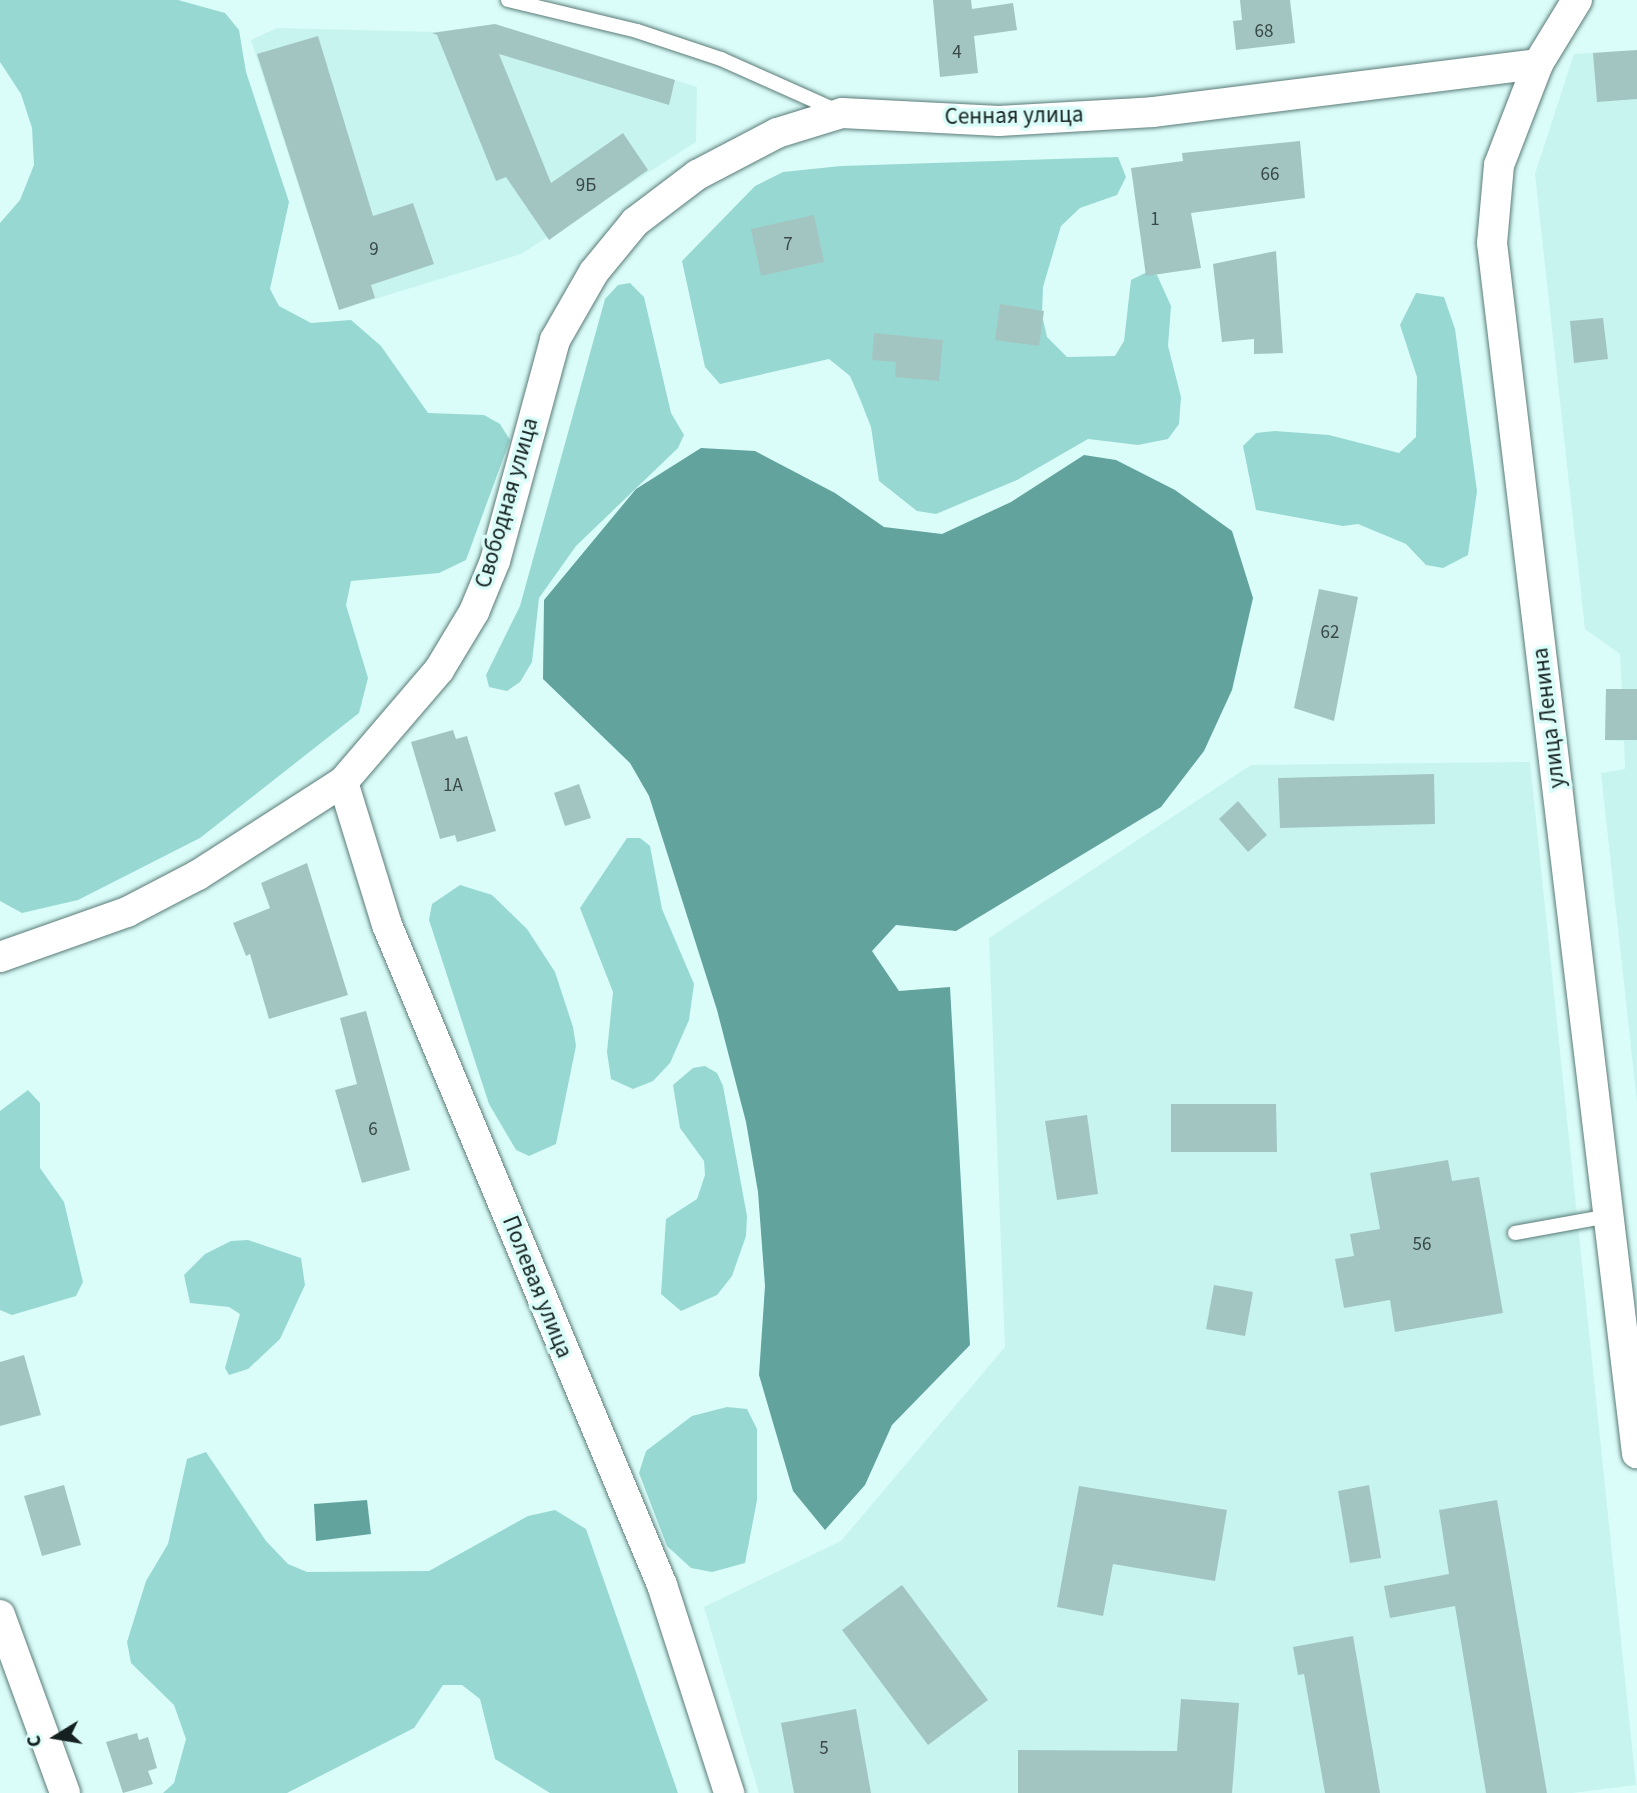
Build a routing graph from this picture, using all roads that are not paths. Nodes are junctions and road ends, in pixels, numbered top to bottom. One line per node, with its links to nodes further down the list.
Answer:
1 (508, 0): 4 (lane, Сенная улица)
2 (1577, 0): 3 (street, улица Ленина)
3 (1538, 64): 4 (street, Сенная улица); 7 (street, улица Ленина)
4 (842, 113): 5 (street, Свободная улица)
5 (343, 782): 6 (street, Свободная улица); 12 (street, Полевая улица)
6 (0, 957)
7 (1609, 1216): 8 (lane); 9 (street, улица Ленина)
8 (1515, 1233)
9 (1637, 1453)
10 (0, 1615): 11 (street)
11 (65, 1793)
12 (729, 1793)

